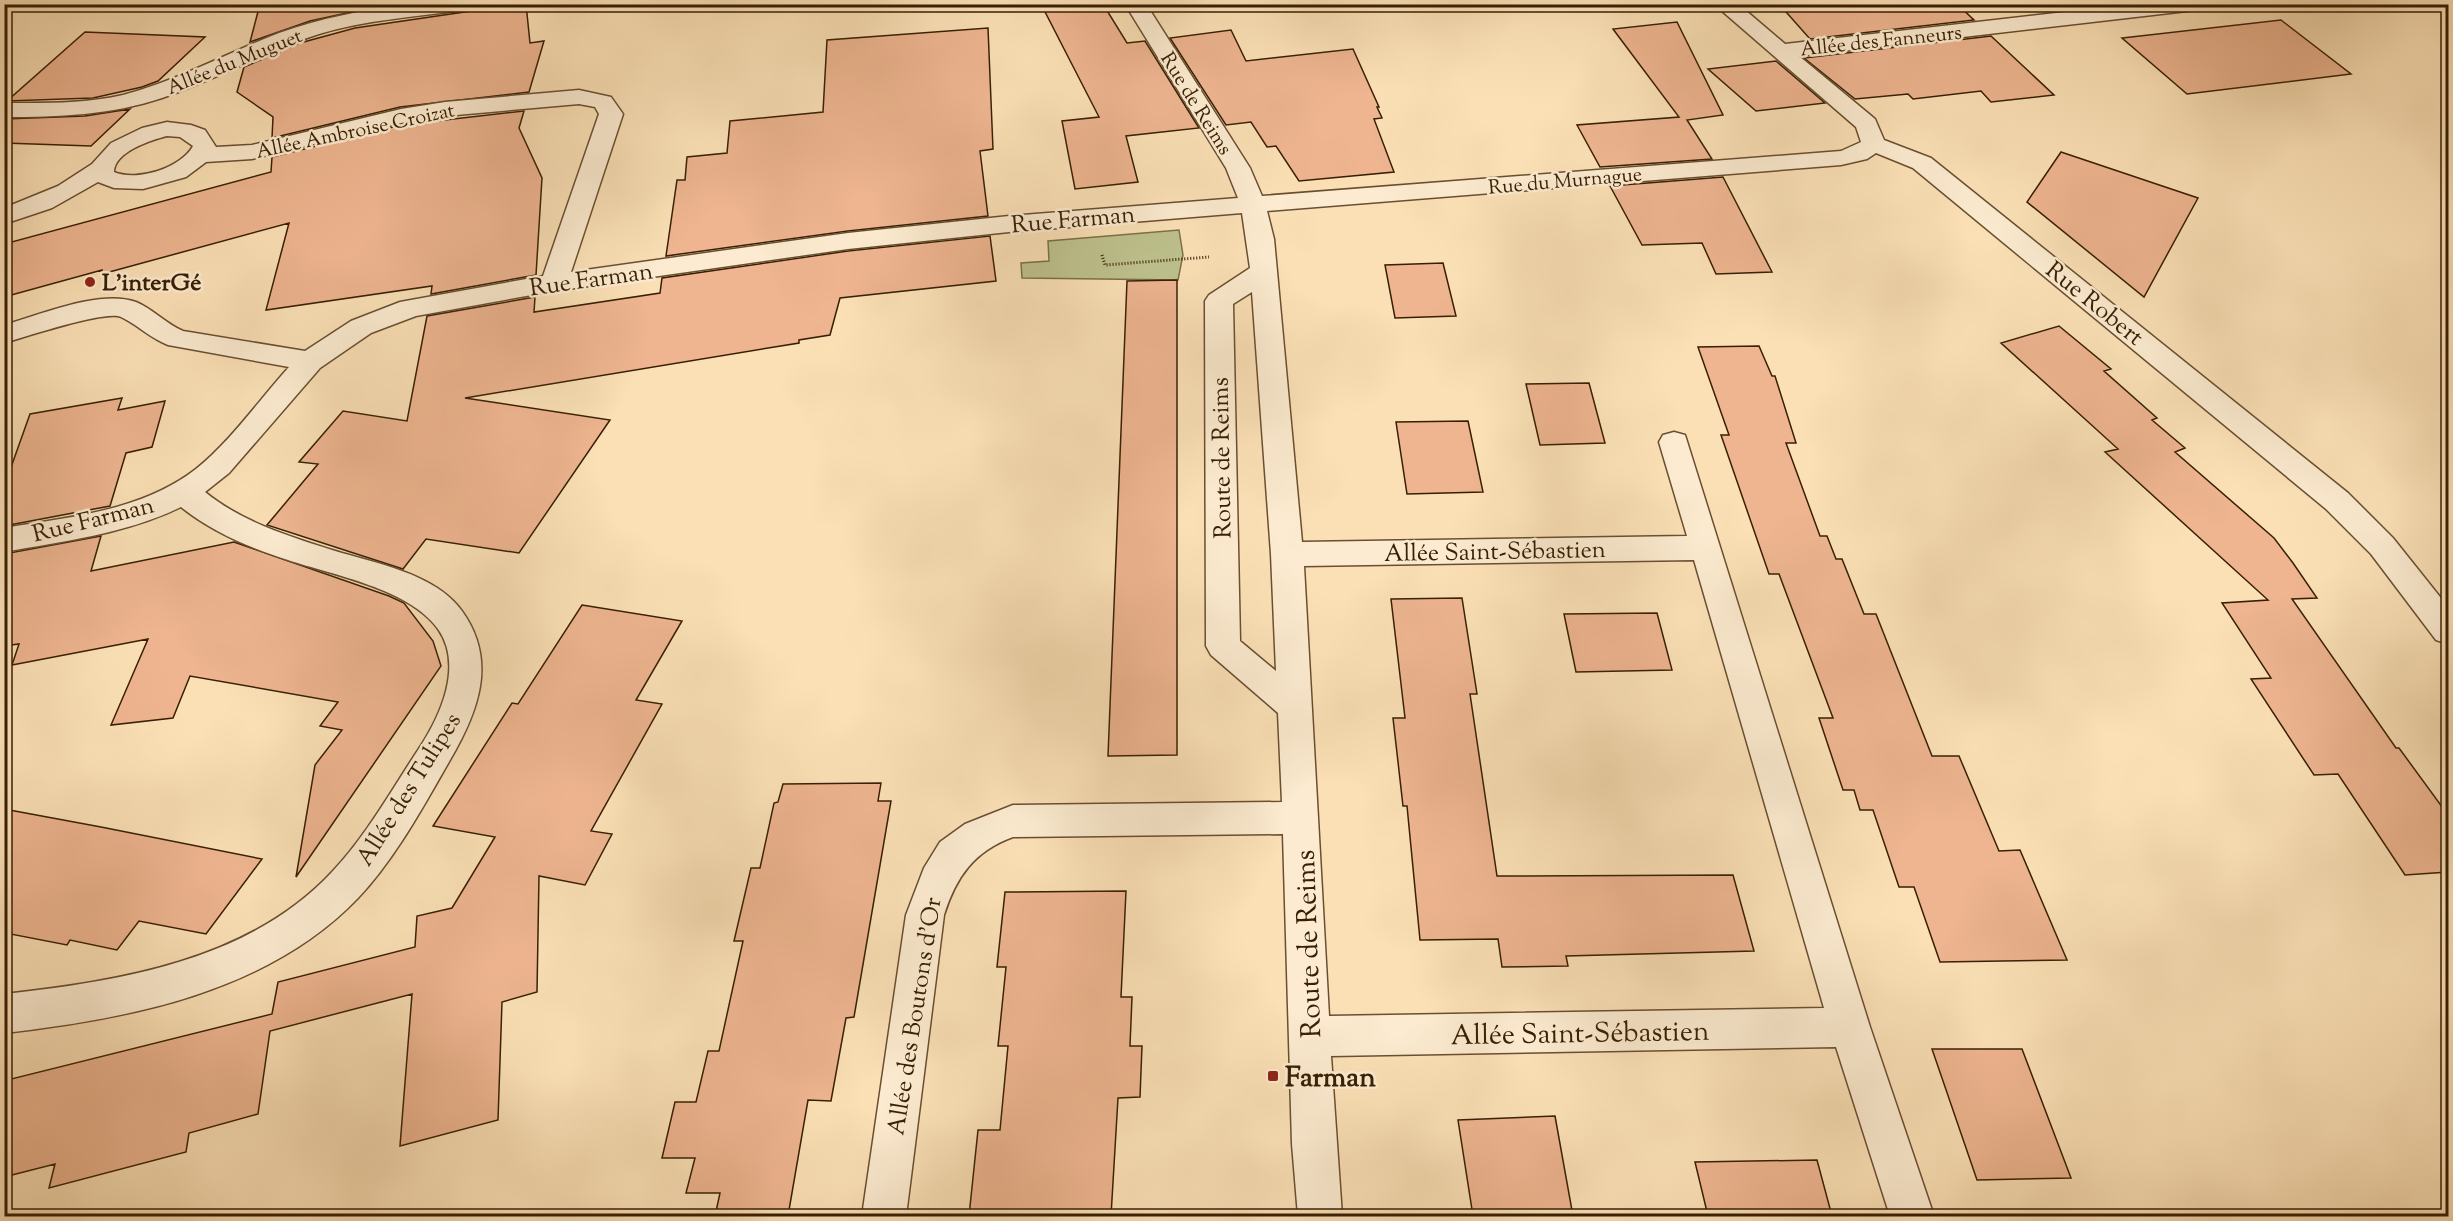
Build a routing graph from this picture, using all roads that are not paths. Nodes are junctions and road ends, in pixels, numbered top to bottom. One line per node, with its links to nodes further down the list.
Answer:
1 (463, 4): 6 (street, Allée du Muguet)
2 (1135, 4): 10 (street, Rue de Reims)
3 (1724, 4): 5 (street)
4 (2196, 4): 5 (street, Allée des Fanneurs)
5 (1780, 51): 7 (street)
6 (4, 110)
7 (1874, 144): 10 (street, Rue du Murnague); 21 (street, Rue Robert)
8 (200, 155): 9 (street); 9 (street); 13 (street, Allée Ambroise Croizat)
9 (101, 169): 11 (street)
10 (1253, 205): 12 (street, Route de Reims); 13 (street, Rue Farman)
11 (4, 216)
12 (1263, 272): 20 (street, Route de Reims); 22 (street, Route de Reims)
13 (554, 284): 15 (street, Rue Farman)
14 (4, 334): 15 (street)
15 (310, 361): 17 (street, Rue Farman)
16 (1674, 442): 19 (street)
17 (184, 492): 18 (street, Rue Farman); 24 (street, Allée des Tulipes)
18 (4, 540)
19 (1704, 548): 20 (street, Allée Saint-Sébastien); 25 (street)
20 (1287, 555): 22 (street, Route de Reims)
21 (2448, 631)
22 (1295, 707): 23 (street, Route de Reims)
23 (1301, 818): 26 (street, Route de Reims); 27 (street, Allée des Boutons d'Or)
24 (4, 1014)
25 (1850, 1027): 26 (street, Allée Saint-Sébastien); 29 (street)
26 (1311, 1036): 28 (street, Route de Reims)
27 (884, 1216)
28 (1320, 1216)
29 (1912, 1216)

